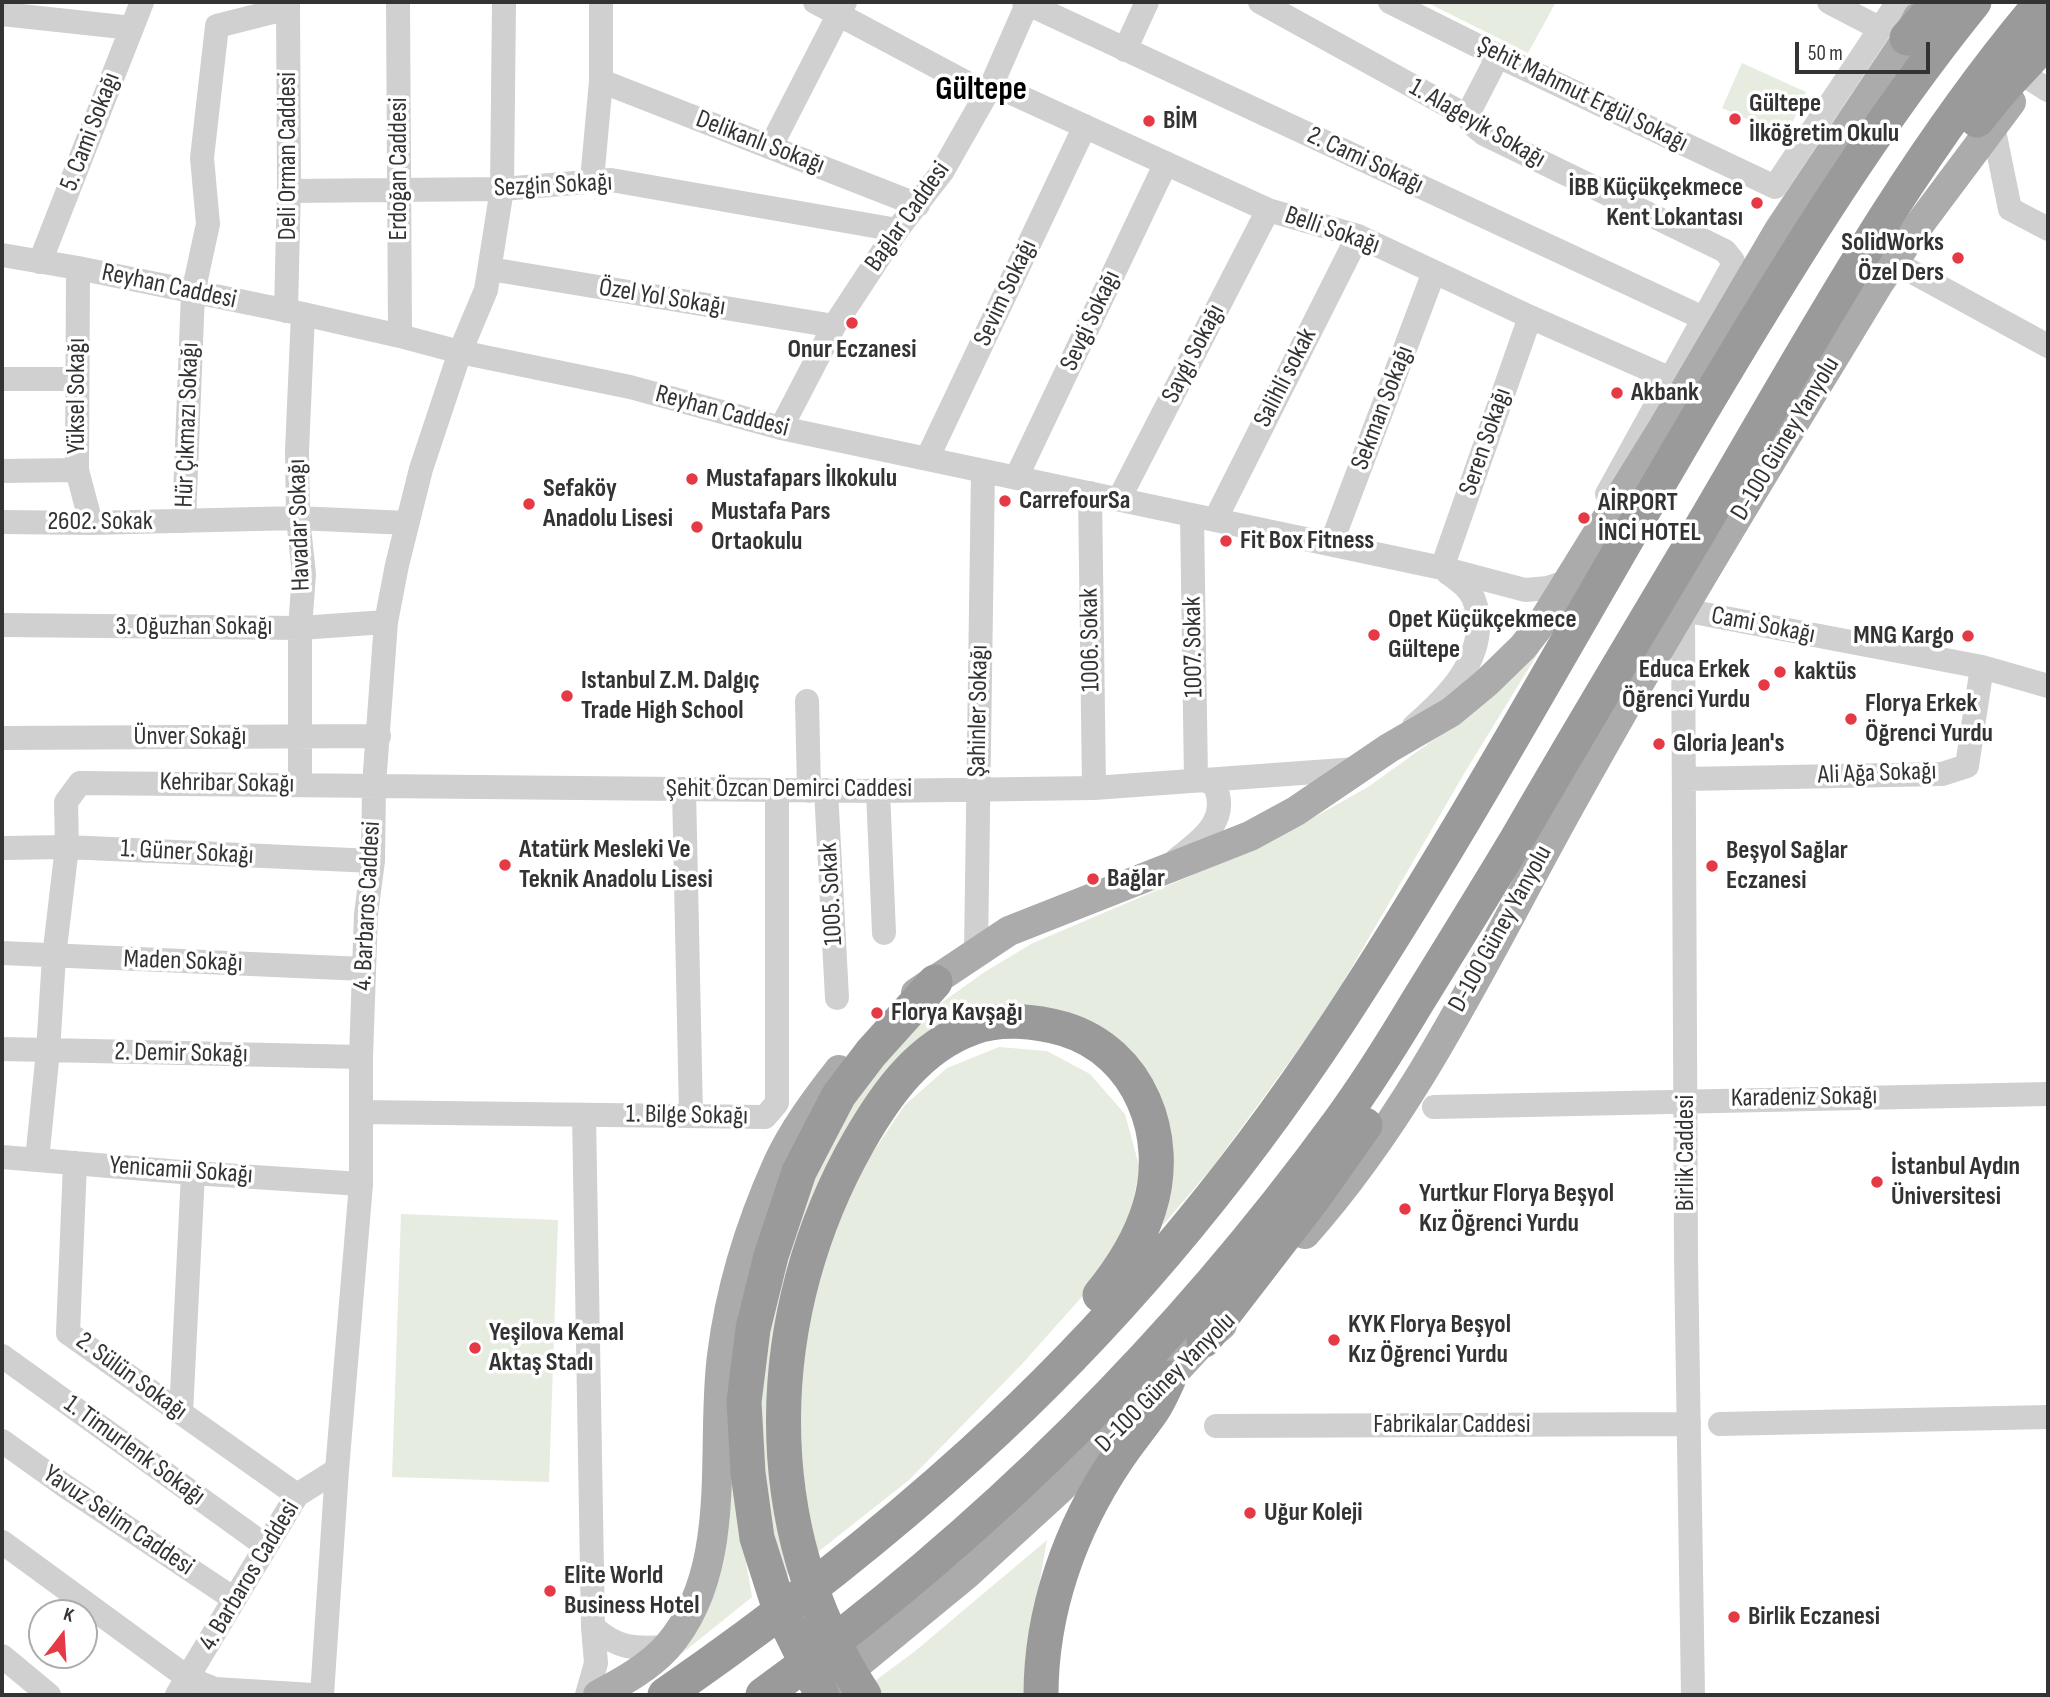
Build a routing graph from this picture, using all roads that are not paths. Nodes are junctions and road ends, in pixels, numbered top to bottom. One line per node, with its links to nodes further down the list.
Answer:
1 (142, 2): 19 (street, 5. Cami Sokağı)
2 (398, 2): 34 (street, Erdoğan Caddesi)
3 (504, 2): 35 (street, 4. Barbaros Caddesi)
4 (601, 2): 25 (street)
5 (815, 2): 17 (street, Belli Sokağı)
6 (1027, 2): 22 (street, 2. Cami Sokağı); 27 (street, Bağlar Caddesi)
7 (1147, 2): 22 (street)
8 (1260, 2): 28 (street, 1. Alageyik Sokağı)
9 (1391, 2): 24 (street, Şehit Mahmut Ergül Sokağı)
10 (1829, 2): 20 (street)
11 (1898, 2): 20 (street)
12 (1926, 2): 20 (main road)
13 (1939, 2): 20 (highway)
14 (1974, 2): 129 (highway)
15 (2042, 2): 37 (highway)
16 (288, 5): 36 (street, Deli Orman Caddesi); 49 (street, Hür Çıkmazı Sokağı)
17 (842, 7): 27 (street, Belli Sokağı); 31 (street)
18 (5, 14): 19 (street)
19 (132, 28): 44 (street, 5. Cami Sokağı)
20 (1893, 33): 24 (street, Şehit Mahmut Ergül Sokağı); 74 (main road)
21 (2048, 40): 37 (highway)
22 (1125, 50): 52 (street, 2. Cami Sokağı)
23 (2048, 51): 26 (main road, D-100 Güney Yanyolu)
24 (1498, 56): 28 (street)
25 (601, 82): 31 (street, Delikanlı Sokağı); 33 (street)
26 (2039, 84): 30 (main road, D-100 Güney Yanyolu)
27 (989, 89): 29 (street, Belli Sokağı); 38 (street, Bağlar Caddesi)
28 (1467, 116): 52 (street, 1. Alageyik Sokağı)
29 (1085, 126): 32 (street, Belli Sokağı); 61 (street, Sevim Sokağı)
30 (1993, 126): 40 (street); 45 (main road, D-100 Güney Yanyolu)
31 (771, 146): 38 (street, Delikanlı Sokağı)
32 (1166, 163): 39 (street, Belli Sokağı); 65 (street, Sevgi Sokağı)
33 (592, 180): 35 (street, Sezgin Sokağı); 41 (street, Sezgin Sokağı)
34 (398, 189): 35 (street, Sezgin Sokağı); 36 (street, Sezgin Sokağı); 54 (street, Erdoğan Caddesi)
35 (502, 189): 47 (street, 4. Barbaros Caddesi)
36 (289, 191): 50 (street, Deli Orman Caddesi)
37 (1900, 193): 100 (highway)
38 (918, 205): 41 (street, Bağlar Caddesi)
39 (1268, 210): 42 (street, Belli Sokağı); 67 (street, Saygı Sokağı)
40 (2048, 229)
41 (897, 230): 53 (street, Bağlar Caddesi)
42 (1358, 236): 48 (street, Belli Sokağı); 68 (street, Salihli sokak)
43 (2, 255): 44 (street, Reyhan Caddesi)
44 (40, 262): 46 (street, Reyhan Caddesi)
45 (1894, 262): 55 (street); 78 (main road, D-100 Güney Yanyolu)
46 (78, 268): 49 (street, Reyhan Caddesi); 58 (street, Yüksel Sokağı)
47 (490, 269): 53 (street, Özel Yol Sokağı); 56 (street, 4. Barbaros Caddesi)
48 (1434, 272): 51 (street, Belli Sokağı); 75 (street, Sekman Sokağı)
49 (193, 293): 50 (street, Reyhan Caddesi); 70 (street, Hür Çıkmazı Sokağı)
50 (295, 313): 54 (street, Reyhan Caddesi); 69 (street, Havadar Sokağı)
51 (1530, 317): 59 (street, Belli Sokağı); 76 (street, Seren Sokağı)
52 (1703, 318): 59 (street)
53 (834, 326): 60 (street, Bağlar Caddesi)
54 (400, 335): 56 (street, Reyhan Caddesi)
55 (2048, 346)
56 (460, 352): 60 (street, Reyhan Caddesi); 73 (street, 4. Barbaros Caddesi)
57 (2, 379): 58 (street)
58 (76, 379): 62 (street, Yüksel Sokağı)
59 (1671, 379): 74 (street)
60 (781, 428): 61 (street, Reyhan Caddesi)
61 (927, 459): 64 (street, Reyhan Caddesi)
62 (77, 470): 63 (street); 72 (street, Yüksel Sokağı)
63 (2, 471)
64 (983, 471): 65 (street, Reyhan Caddesi); 94 (street, Şahinler Sokağı)
65 (1016, 478): 66 (street, Reyhan Caddesi)
66 (1090, 494): 67 (street, Reyhan Caddesi); 95 (street, 1006. Sokak)
67 (1119, 499): 68 (street, Reyhan Caddesi)
68 (1203, 517): 75 (street, Reyhan Caddesi); 91 (street, 1007. Sokak)
69 (298, 518): 70 (street, 2602. Sokak); 73 (street, 2602. Sokak); 81 (street, Havadar Sokağı)
70 (184, 521): 72 (street, 2602. Sokak)
71 (2, 522): 72 (street, 2602. Sokak)
72 (91, 523)
73 (407, 523): 79 (street, 4. Barbaros Caddesi)
74 (1599, 533): 77 (main road)
75 (1331, 544): 76 (street, Reyhan Caddesi)
76 (1443, 568): 77 (street, Reyhan Caddesi); 88 (street)
77 (1569, 581): 88 (main road)
78 (1683, 610): 82 (street, Cami Sokağı); 90 (street, Birlik Caddesi); 126 (main road, D-100 Güney Yanyolu)
79 (386, 622): 81 (street, 3. Oğuzhan Sokağı); 86 (street, 4. Barbaros Caddesi)
80 (2, 625): 81 (street, 3. Oğuzhan Sokağı)
81 (300, 628): 85 (street, Havadar Sokağı)
82 (1982, 667): 83 (street, Cami Sokağı); 90 (street, Ali Ağa Sokağı)
83 (2048, 686)
84 (807, 701): 98 (street, 1005. Sokak)
85 (300, 736): 86 (street, Ünver Sokağı); 87 (street, Ünver Sokağı); 92 (street, Havadar Sokağı)
86 (379, 736): 93 (street, 4. Barbaros Caddesi)
87 (2, 738)
88 (1389, 748): 89 (main road)
89 (1357, 769): 91 (street, Şehit Özcan Demirci Caddesi); 104 (main road)
90 (1685, 779): 116 (street, Birlik Caddesi)
91 (1199, 780): 95 (street, Şehit Özcan Demirci Caddesi); 104 (street)
92 (300, 785): 93 (street, Kehribar Sokağı); 101 (street, Kehribar Sokağı)
93 (374, 785): 96 (street, Şehit Özcan Demirci Caddesi); 103 (street, 4. Barbaros Caddesi)
94 (978, 788): 95 (street, Şehit Özcan Demirci Caddesi); 99 (street, Şehit Özcan Demirci Caddesi); 106 (street, Şahinler Sokağı)
95 (1094, 788)
96 (684, 789): 97 (street, Şehit Özcan Demirci Caddesi); 120 (street)
97 (777, 790): 98 (street, Şehit Özcan Demirci Caddesi); 120 (street, 1. Bilge Sokağı)
98 (818, 790): 99 (street, Şehit Özcan Demirci Caddesi); 111 (street, 1005. Sokak)
99 (878, 791): 105 (street)
100 (1538, 802): 126 (highway); 141 (highway)
101 (67, 847): 102 (street, 1. Güner Sokağı); 103 (street, 1. Güner Sokağı); 108 (street)
102 (2, 848)
103 (373, 861): 109 (street, 4. Barbaros Caddesi)
104 (1160, 872): 106 (main road)
105 (884, 933)
106 (976, 951): 110 (main road)
107 (2, 953): 108 (street, Maden Sokağı)
108 (54, 957): 109 (street, Maden Sokağı); 113 (street)
109 (364, 968): 114 (street, 4. Barbaros Caddesi)
110 (935, 982): 143 (main road); 154 (highway)
111 (837, 998)
112 (2, 1049): 113 (street, 2. Demir Sokağı)
113 (48, 1051): 114 (street, 2. Demir Sokağı); 122 (street)
114 (361, 1057): 118 (street, 4. Barbaros Caddesi)
115 (2048, 1094): 116 (street, Karadeniz Sokağı)
116 (1685, 1100): 117 (street, Karadeniz Sokağı); 132 (street, Birlik Caddesi)
117 (1434, 1107)
118 (362, 1112): 119 (street, 1. Bilge Sokağı); 125 (street, 4. Barbaros Caddesi)
119 (584, 1115): 120 (street, 1. Bilge Sokağı); 142 (street)
120 (691, 1115)
121 (2, 1157): 122 (street, Yenicamii Sokağı)
122 (37, 1160): 123 (street, Yenicamii Sokağı)
123 (75, 1163): 124 (street, Yenicamii Sokağı); 130 (street, 2. Sülün Sokağı)
124 (193, 1173): 125 (street, Yenicamii Sokağı); 130 (street)
125 (361, 1184): 136 (street, 4. Barbaros Caddesi)
126 (1204, 1340): 128 (main road, D-100 Güney Yanyolu)
127 (2, 1356): 139 (street, 1. Timurlenk Sokağı)
128 (1169, 1378): 141 (main road, D-100 Güney Yanyolu); 156 (highway)
129 (1015, 1412): 152 (highway); 155 (highway)
130 (181, 1413): 137 (street, 2. Sülün Sokağı)
131 (2048, 1417): 133 (street)
132 (1689, 1424): 134 (street, Fabrikalar Caddesi); 157 (street, Birlik Caddesi)
133 (1720, 1424)
134 (1216, 1426)
135 (2, 1441): 140 (street, Yavuz Selim Caddesi)
136 (337, 1470): 137 (street, 4. Barbaros Caddesi); 149 (street, 4. Barbaros Caddesi)
137 (297, 1495): 139 (street, 4. Barbaros Caddesi)
138 (2, 1542): 145 (street)
139 (266, 1546): 140 (street, 4. Barbaros Caddesi)
140 (234, 1600): 145 (street, 4. Barbaros Caddesi)
141 (911, 1601): 153 (highway); 154 (main road, D-100 Güney Yanyolu)
142 (593, 1627): 143 (street); 150 (street)
143 (666, 1647): 151 (main road)
144 (2, 1656): 147 (street)
145 (182, 1687): 146 (street)
146 (215, 1692): 148 (street)
147 (49, 1695)
148 (313, 1695)
149 (322, 1695)
150 (587, 1695)
151 (598, 1695)
152 (665, 1695)
153 (763, 1695)
154 (820, 1695)
155 (864, 1695)
156 (1041, 1695)
157 (1693, 1695)

